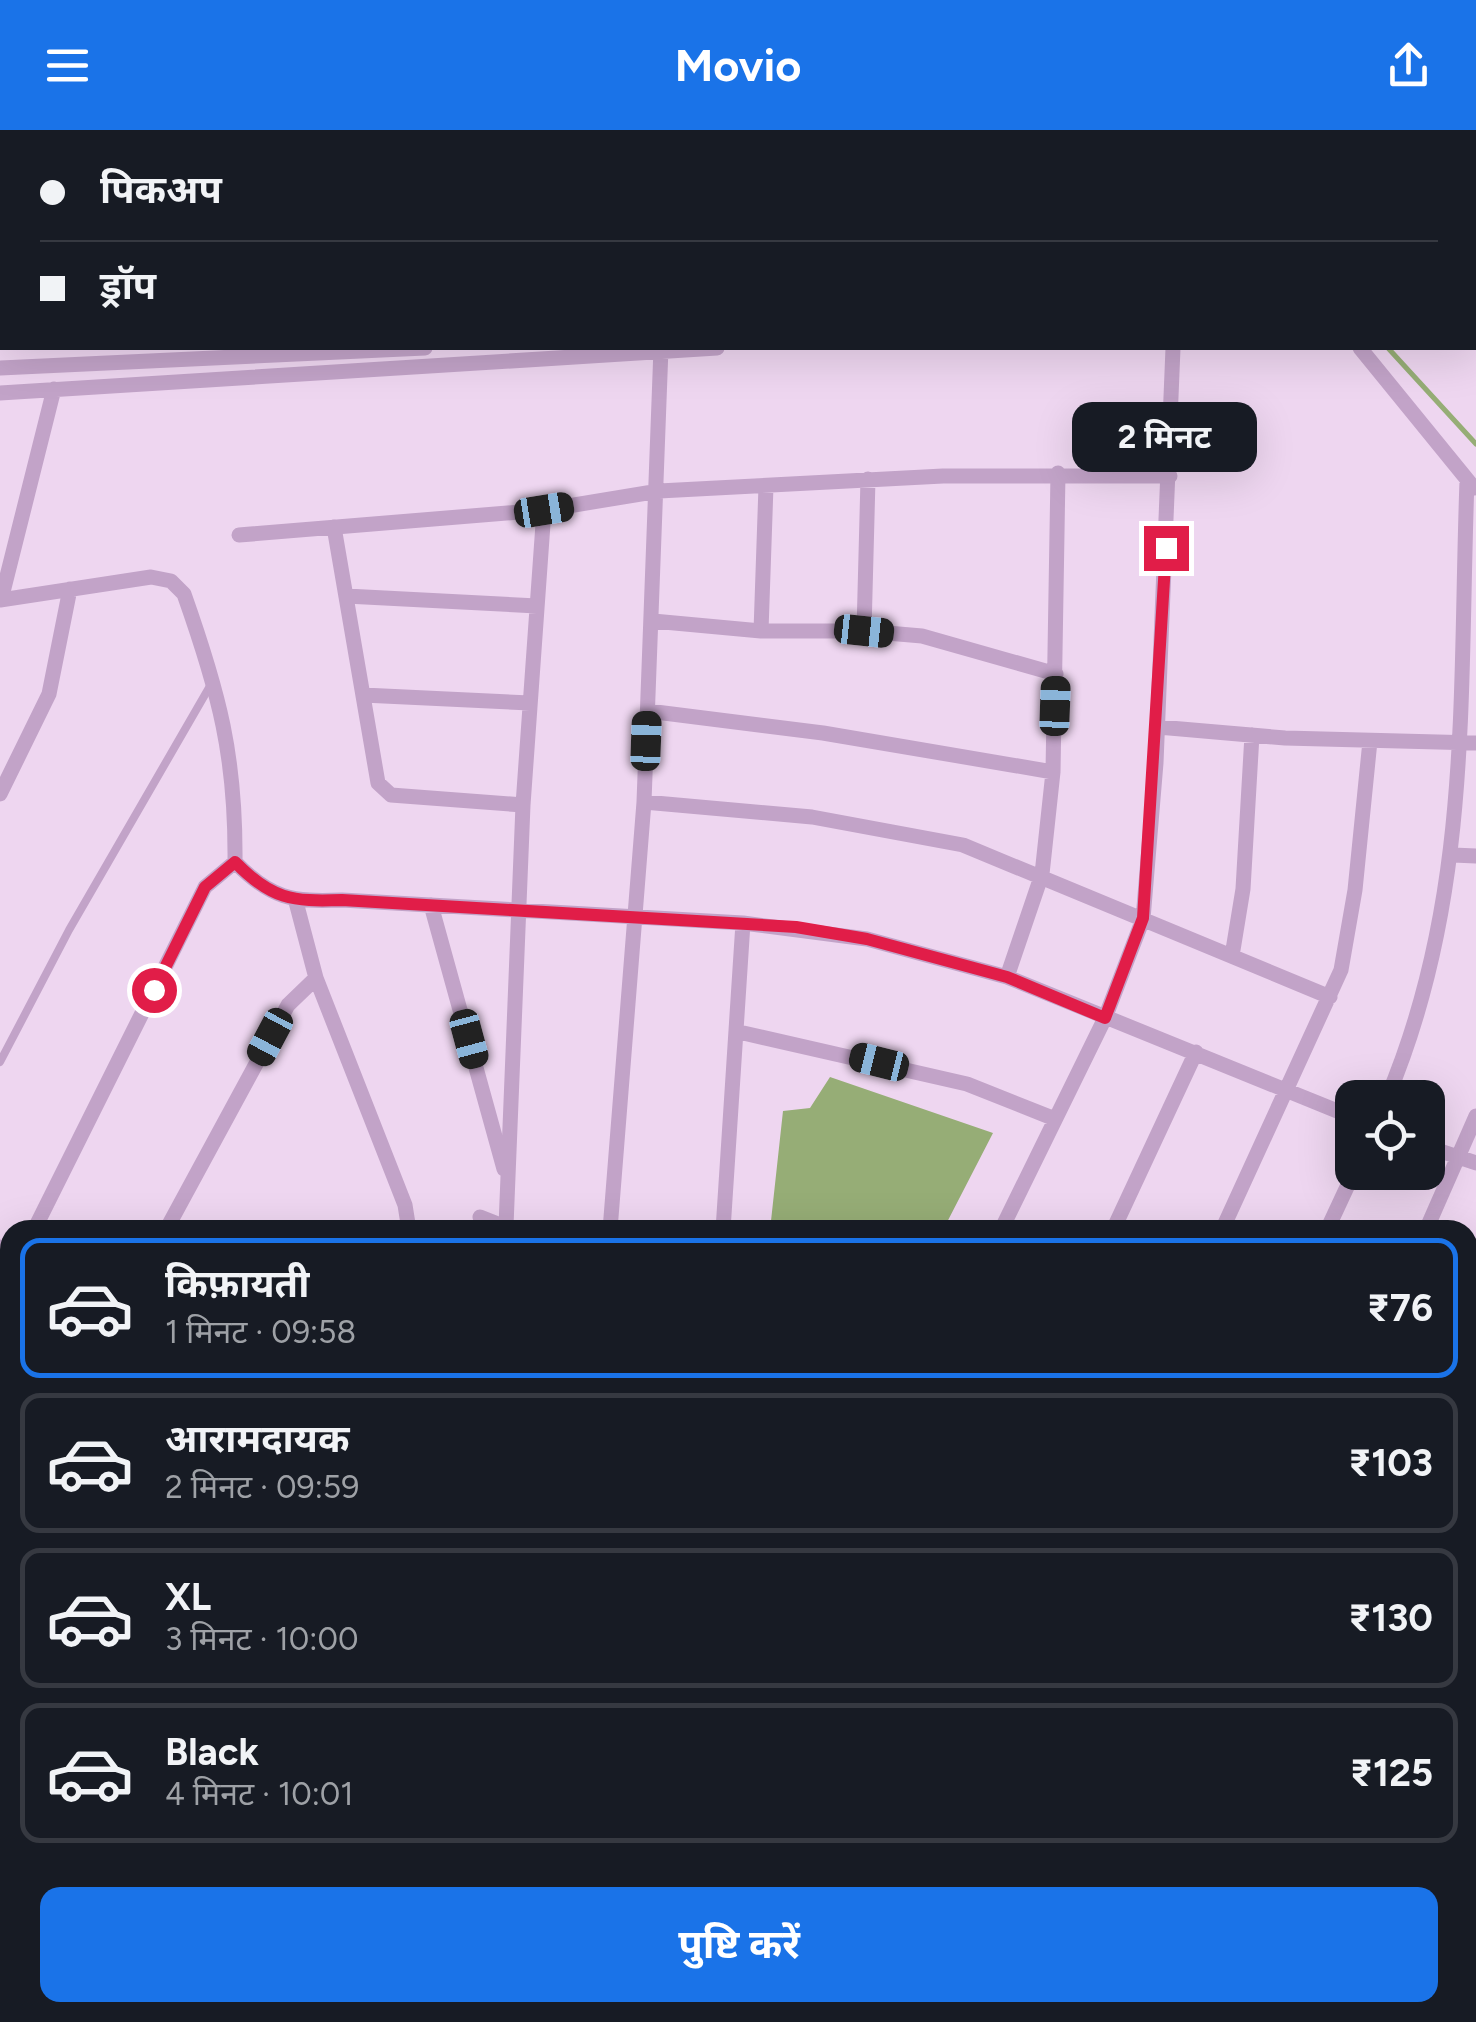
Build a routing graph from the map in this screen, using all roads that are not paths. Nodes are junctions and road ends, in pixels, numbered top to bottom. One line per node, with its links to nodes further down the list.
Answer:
1 (328, 350): 5 (street)
2 (661, 350): 8 (street); 15 (street)
3 (1173, 350): 11 (street)
4 (1362, 350): 14 (street)
5 (229, 353): 6 (street)
6 (122, 355): 7 (street)
7 (0, 368)
8 (54, 390): 9 (street); 21 (street)
9 (0, 392)
10 (1058, 473): 11 (street); 12 (street); 27 (street)
11 (1170, 476): 32 (street)
12 (868, 480): 13 (street); 26 (street)
13 (766, 486): 15 (street); 25 (street)
14 (1472, 486): 24 (street)
15 (659, 492): 16 (street); 23 (street)
16 (544, 510): 17 (street); 22 (street)
17 (334, 527): 18 (street); 20 (street)
18 (240, 535)
19 (70, 589): 21 (street); 28 (street); 38 (street)
20 (346, 596): 22 (street); 29 (street)
21 (0, 600)
22 (537, 606): 30 (street)
23 (653, 621): 25 (street); 31 (street)
24 (1469, 628): 36 (street)
25 (760, 631): 26 (street)
26 (864, 631): 27 (street)
27 (1056, 674): 37 (street)
28 (213, 681): 43 (street); 58 (lane)
29 (363, 695): 30 (street); 40 (street)
30 (530, 703): 40 (street)
31 (648, 711): 37 (street); 39 (street)
32 (1158, 727): 33 (street); 48 (street)
33 (1252, 735): 34 (street); 51 (street)
34 (1370, 741): 36 (street); 54 (street)
35 (1476, 743): 36 (street)
36 (1458, 744): 41 (street)
37 (1053, 772): 44 (street)
38 (0, 794)
39 (644, 802): 44 (street); 49 (street)
40 (523, 805): 47 (street)
41 (1453, 855): 42 (street); 59 (street)
42 (1476, 856)
43 (235, 862): 45 (street); 68 (street)
44 (1042, 874): 48 (street); 52 (street)
45 (296, 902): 46 (street); 53 (street)
46 (432, 905): 47 (street); 65 (street)
47 (521, 911): 49 (street); 65 (street)
48 (1143, 918): 51 (street); 55 (street)
49 (633, 919): 50 (street); 73 (street)
50 (743, 923): 52 (street); 56 (street)
51 (1232, 956): 54 (street)
52 (1007, 977): 55 (street)
53 (316, 978): 69 (street); 70 (street)
54 (1330, 998): 60 (street)
55 (1105, 1018): 57 (street); 63 (street)
56 (739, 1032): 63 (street); 74 (street)
57 (1196, 1052): 60 (street); 76 (street)
58 (0, 1062)
59 (1394, 1080)
60 (1288, 1092): 61 (street); 77 (street)
61 (1335, 1110)
62 (1476, 1116): 64 (street)
63 (1055, 1119): 75 (street)
64 (1468, 1161): 79 (street)
65 (508, 1182): 72 (street)
66 (1346, 1190): 78 (street)
67 (480, 1217): 71 (street)
68 (39, 1220)
69 (171, 1220)
70 (408, 1220)
71 (488, 1220)
72 (510, 1220)
73 (611, 1220)
74 (724, 1220)
75 (1006, 1220)
76 (1118, 1220)
77 (1227, 1220)
78 (1332, 1220)
79 (1432, 1220)

